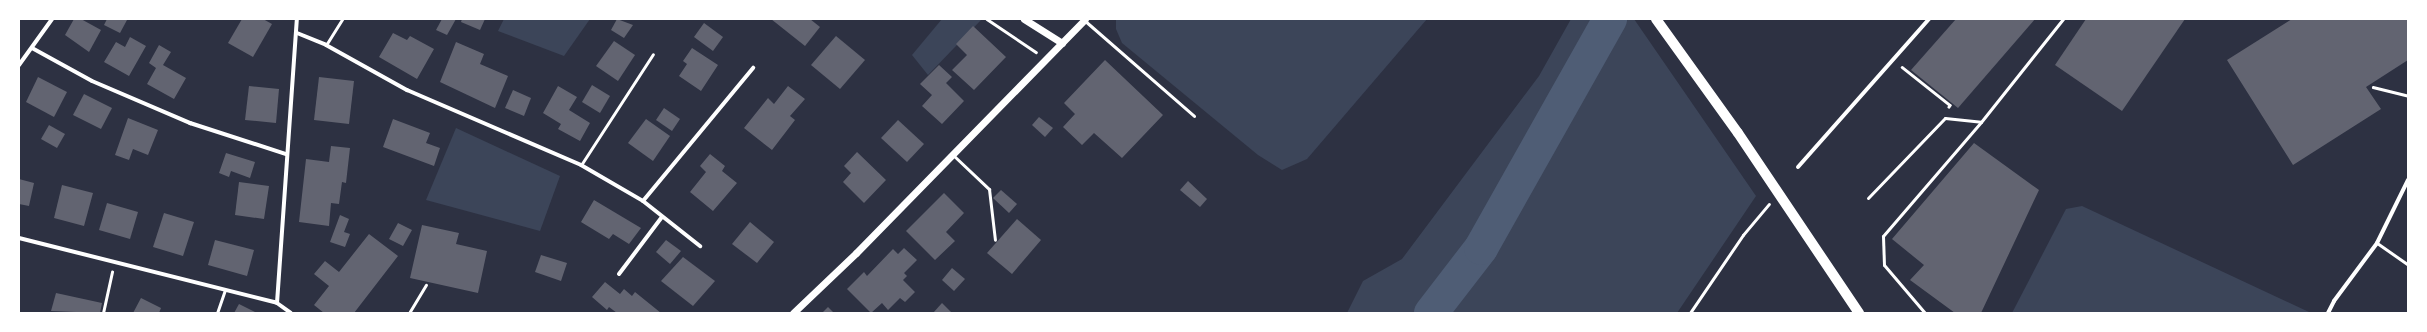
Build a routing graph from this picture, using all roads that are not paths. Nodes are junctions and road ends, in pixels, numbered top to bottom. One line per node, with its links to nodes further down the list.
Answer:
1 (52, 19): 12 (street)
2 (297, 19): 9 (street)
3 (342, 19): 11 (lane)
4 (1024, 19): 10 (street)
5 (1656, 19): 39 (main road)
6 (1929, 19): 21 (street)
7 (2063, 19): 17 (lane)
8 (1085, 20): 10 (street); 16 (lane)
9 (297, 33): 11 (street); 18 (street)
10 (1062, 43): 19 (street)
11 (326, 45): 20 (street)
12 (32, 48): 14 (street); 18 (street)
13 (653, 54): 20 (lane)
14 (19, 65)
15 (752, 68): 24 (street)
16 (1194, 116)
17 (1982, 122): 23 (lane); 40 (lane)
18 (286, 154): 34 (street)
19 (953, 155): 27 (lane); 38 (street)
20 (581, 165): 24 (street)
21 (1798, 168)
22 (2408, 180): 28 (street)
23 (1868, 198)
24 (643, 201): 25 (street)
25 (662, 217): 29 (street); 31 (street)
26 (19, 238): 33 (street)
27 (995, 240)
28 (2377, 243): 30 (lane); 41 (street)
29 (700, 246)
30 (2408, 265)
31 (619, 274)
32 (426, 285): 37 (lane)
33 (225, 290): 34 (street); 35 (lane)
34 (277, 303): 36 (street)
35 (217, 313)
36 (291, 313)
37 (409, 313)
38 (793, 313)
39 (1859, 313)
40 (1925, 313)
41 (2328, 313)

